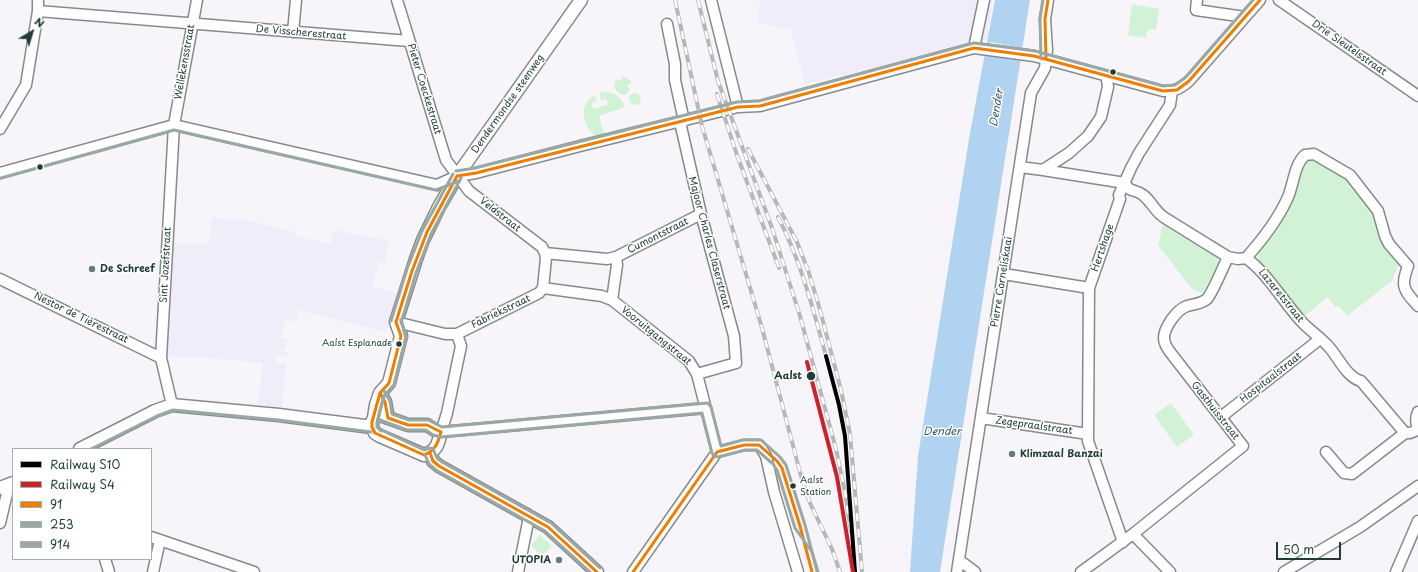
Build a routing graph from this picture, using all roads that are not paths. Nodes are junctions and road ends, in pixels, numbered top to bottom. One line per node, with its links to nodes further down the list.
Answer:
1 (38, 0): 12 (street)
2 (197, 0): 14 (street, Wellekensstraat)
3 (296, 0): 16 (street)
4 (397, 0): 17 (street, Pieter Coeckestraat)
5 (581, 0): 30 (street, Dendermondse steenweg)
6 (711, 0): 23 (street)
7 (984, 0): 18 (street)
8 (1048, 0): 19 (street, Pierre Corneliskaai)
9 (1197, 0): 13 (street)
10 (1260, 0): 13 (street)
11 (1279, 0): 22 (street, Drie Sleutelsstraat)
12 (38, 11): 14 (street, De Visscherestraat); 26 (street)
13 (1245, 17): 21 (street)
14 (192, 24): 16 (street, De Visscherestraat); 25 (street, Wellekensstraat)
15 (667, 24): 24 (street, Majoor Charles Claserstraat)
16 (293, 32): 17 (street, De Visscherestraat)
17 (409, 41): 30 (street, Pieter Coeckestraat)
18 (974, 48): 19 (street); 23 (street)
19 (1046, 59): 20 (street); 27 (street, Pierre Corneliskaai)
20 (1108, 76): 21 (street); 28 (street)
21 (1172, 91): 31 (street, Hertshage)
22 (1416, 91)
23 (738, 107): 24 (street)
24 (682, 122): 30 (street); 32 (street, Majoor Charles Claserstraat)
25 (174, 125): 29 (street); 30 (street); 46 (street, Sint Jozefstraat)
26 (0, 129)
27 (1020, 167): 28 (street); 37 (street, Pierre Corneliskaai)
28 (1043, 170): 31 (street)
29 (0, 172)
30 (457, 176): 33 (street, Veldstraat); 43 (street, Dendermondse steenweg)
31 (1125, 183): 35 (street); 40 (street, Hertshage)
32 (701, 214): 34 (street, Cumontstraat); 47 (street, Majoor Charles Claserstraat)
33 (545, 252): 34 (street); 39 (street)
34 (616, 257): 41 (street)
35 (1228, 257): 36 (street); 52 (street, Gasthuisstraat)
36 (1246, 258): 42 (street); 45 (street, Lazaretstraat)
37 (1004, 274): 40 (street); 54 (street, Pierre Corneliskaai)
38 (0, 279): 46 (street, Nestor de Tièrestraat)
39 (543, 288): 41 (street); 44 (street, Fabriekstraat)
40 (1089, 288): 59 (street, Hertshage)
41 (612, 300): 47 (street, Vooruitgangstraat)
42 (1418, 306)
43 (396, 322): 44 (street); 48 (street)
44 (457, 334): 57 (street)
45 (1320, 339): 52 (street, Hospitaalstraat); 58 (street, Lazaretstraat)
46 (162, 358): 49 (street, Sint Jozefstraat)
47 (697, 374): 50 (street)
48 (380, 393): 53 (street); 55 (street)
49 (172, 405): 55 (street); 60 (street)
50 (706, 408): 57 (street); 61 (street)
51 (1418, 412): 56 (street)
52 (1221, 417): 69 (street, Gasthuisstraat)
53 (388, 418): 55 (street); 57 (street)
54 (981, 418): 59 (street, Zegepraalstraat); 73 (street, Pierre Corneliskaai)
55 (373, 423): 63 (street)
56 (1418, 430): 58 (street)
57 (441, 432): 63 (street)
58 (1405, 433): 62 (street)
59 (1088, 434): 71 (street, Hertshage)
60 (82, 448)
61 (717, 452): 79 (street); 80 (street)
62 (1326, 452)
63 (430, 453): 66 (street)
64 (7, 485): 68 (street)
65 (1418, 486): 84 (street)
66 (527, 514): 77 (street); 78 (street)
67 (1418, 521): 85 (street)
68 (0, 523)
69 (1133, 534): 71 (street, Gasthuisstraat); 83 (street)
70 (156, 539): 75 (street); 76 (street)
71 (1123, 542): 82 (street, Gasthuisstraat)
72 (105, 560): 74 (street)
73 (958, 566): 81 (street)
74 (109, 572)
75 (153, 572)
76 (254, 572)
77 (518, 572)
78 (597, 572)
79 (633, 572)
80 (798, 572)
81 (975, 572)
82 (1081, 572)
83 (1170, 572)
84 (1284, 572)
85 (1396, 572)

